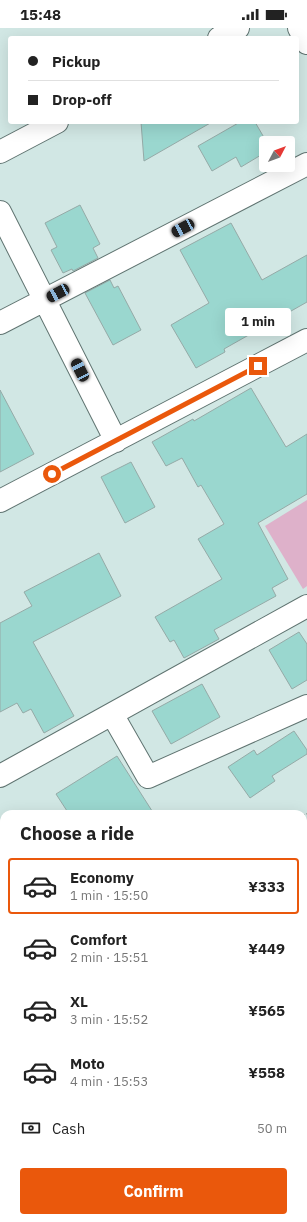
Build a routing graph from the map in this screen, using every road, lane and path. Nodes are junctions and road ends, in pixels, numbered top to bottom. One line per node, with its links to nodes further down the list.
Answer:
1 (238, 28): 3 (street)
2 (299, 28): 4 (street)
3 (223, 36)
4 (307, 43)
5 (53, 124): 6 (street)
6 (0, 152)
7 (307, 164): 9 (street)
8 (0, 212): 9 (street)
9 (45, 300): 10 (street); 12 (street)
10 (0, 323)
11 (307, 340): 12 (street)
12 (116, 441): 13 (street)
13 (0, 501)
14 (307, 606): 16 (street)
15 (307, 706): 16 (street)
16 (112, 714): 17 (street)
17 (0, 776)

